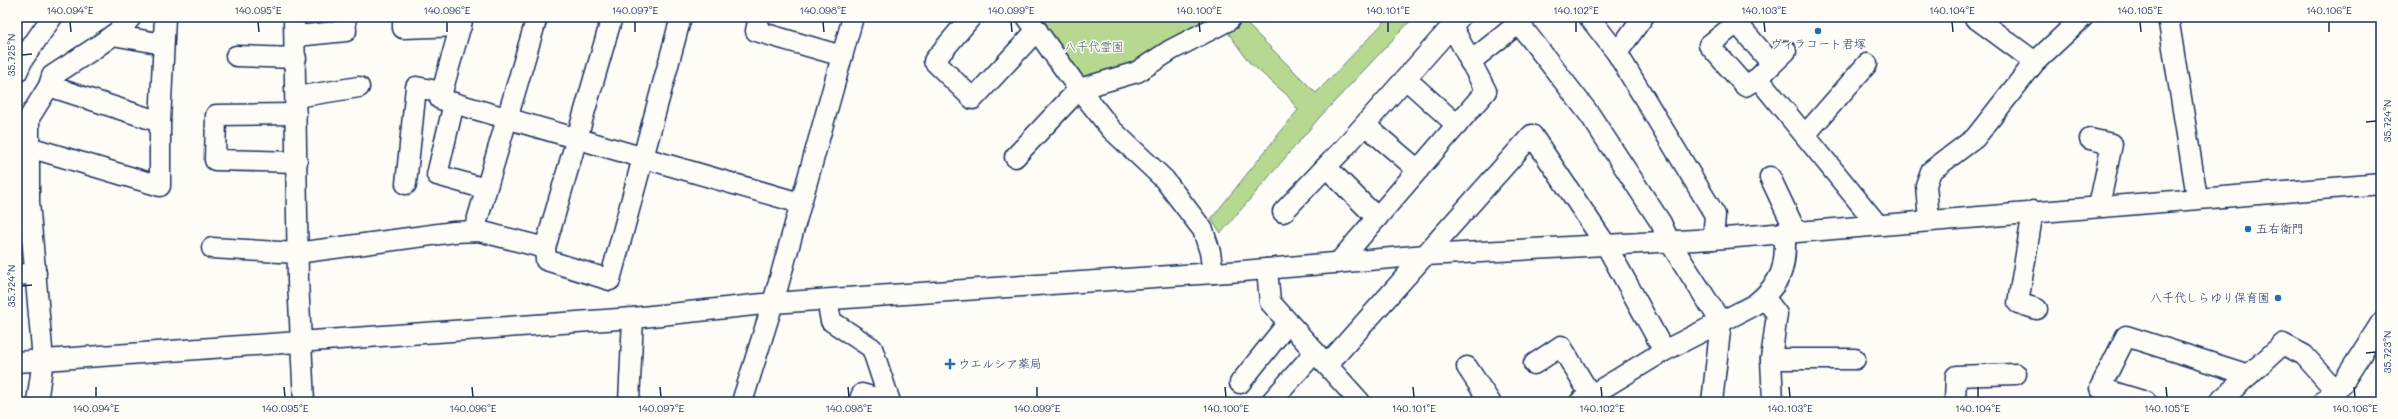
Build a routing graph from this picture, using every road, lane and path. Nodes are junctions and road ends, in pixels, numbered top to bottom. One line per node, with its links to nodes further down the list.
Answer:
1 (131, 17): 23 (street)
2 (165, 17): 24 (street)
3 (345, 17): 22 (street)
4 (403, 17): 19 (street)
5 (537, 17): 40 (street)
6 (612, 17): 45 (street)
7 (680, 17): 49 (street)
8 (759, 17): 28 (street)
9 (853, 17): 28 (street)
10 (971, 17): 21 (street)
11 (1226, 17): 37 (street)
12 (1589, 17): 26 (street)
13 (1643, 17): 26 (street)
14 (1974, 17): 31 (street)
15 (2083, 17): 31 (street)
16 (2168, 17): 57 (street)
17 (50, 18): 32 (street)
18 (1517, 20): 30 (street); 68 (street)
19 (462, 22): 38 (street)
20 (1456, 22): 30 (street); 34 (street)
21 (1032, 24): 37 (street)
22 (295, 26): 29 (street)
23 (112, 35): 24 (street); 35 (street)
24 (163, 44): 41 (street)
25 (1786, 51): 44 (street)
26 (1617, 53): 67 (street)
27 (236, 56): 29 (street)
28 (842, 56): 58 (street)
29 (296, 58): 39 (street)
30 (1470, 62): 43 (street)
31 (2035, 62): 63 (street)
32 (19, 63): 35 (street)
33 (1867, 64): 44 (street)
34 (1406, 79): 42 (street); 43 (street)
35 (50, 81): 41 (street); 47 (street)
36 (359, 87): 39 (street)
37 (1079, 89): 48 (street); 76 (street)
38 (448, 97): 40 (street); 54 (street); 56 (street)
39 (296, 105): 50 (street); 50 (street)
40 (506, 118): 45 (street); 56 (street)
41 (160, 122): 47 (street)
42 (1365, 125): 51 (street); 52 (street)
43 (1457, 125): 52 (street)
44 (1805, 135): 64 (street)
45 (576, 138): 49 (street); 71 (street)
46 (2090, 139): 59 (street)
47 (29, 147): 77 (street)
48 (1015, 157)
49 (643, 158): 58 (street); 71 (street)
50 (297, 162): 72 (street)
51 (1326, 167): 61 (street); 62 (street)
52 (1418, 170): 62 (street)
53 (1770, 176): 66 (street)
54 (406, 184)
55 (2372, 184): 57 (street)
56 (486, 189): 65 (street)
57 (2197, 197): 59 (street)
58 (800, 202): 80 (street)
59 (2099, 206): 60 (street)
60 (2033, 211): 63 (street); 81 (street)
61 (1283, 212)
62 (1377, 218): 74 (street)
63 (1929, 220): 64 (street)
64 (1878, 224): 66 (street)
65 (474, 231): 71 (street); 72 (street)
66 (1790, 231): 67 (street); 78 (street)
67 (1713, 239): 68 (street)
68 (1669, 241): 69 (street); 83 (street)
69 (1606, 245): 73 (street); 73 (street); 87 (street)
70 (212, 248): 72 (street)
71 (545, 248)
72 (297, 253): 86 (street)
73 (1426, 255): 74 (street); 89 (street)
74 (1338, 263): 75 (street)
75 (1267, 269): 76 (street); 84 (street)
76 (1213, 273): 79 (street)
77 (26, 274): 91 (street)
78 (1764, 297): 83 (street); 88 (street)
79 (827, 300): 80 (street); 105 (street)
80 (773, 303): 82 (street); 103 (street)
81 (2037, 309)
82 (633, 318): 86 (street); 102 (street)
83 (1721, 322): 87 (street); 109 (street)
84 (1288, 323): 89 (street); 97 (street)
85 (2381, 323): 98 (street)
86 (301, 340): 91 (street); 101 (street)
87 (1664, 351): 99 (street)
88 (1771, 358): 90 (street); 110 (street)
89 (1321, 359): 106 (street); 107 (street)
90 (1856, 359)
91 (43, 360): 92 (street); 100 (street)
92 (17, 362)
93 (1534, 364): 99 (street)
94 (1467, 367): 108 (street)
95 (2016, 374): 111 (street)
96 (2249, 375): 98 (street); 112 (street); 113 (street)
97 (1240, 382)
98 (2329, 396)
99 (1586, 399)
100 (37, 402)
101 (304, 402)
102 (629, 402)
103 (742, 402)
104 (859, 402): 105 (street)
105 (890, 402)
106 (1271, 402)
107 (1360, 402)
108 (1490, 402)
109 (1712, 402)
110 (1773, 402)
111 (1955, 402)
112 (2146, 402)
113 (2219, 402)

